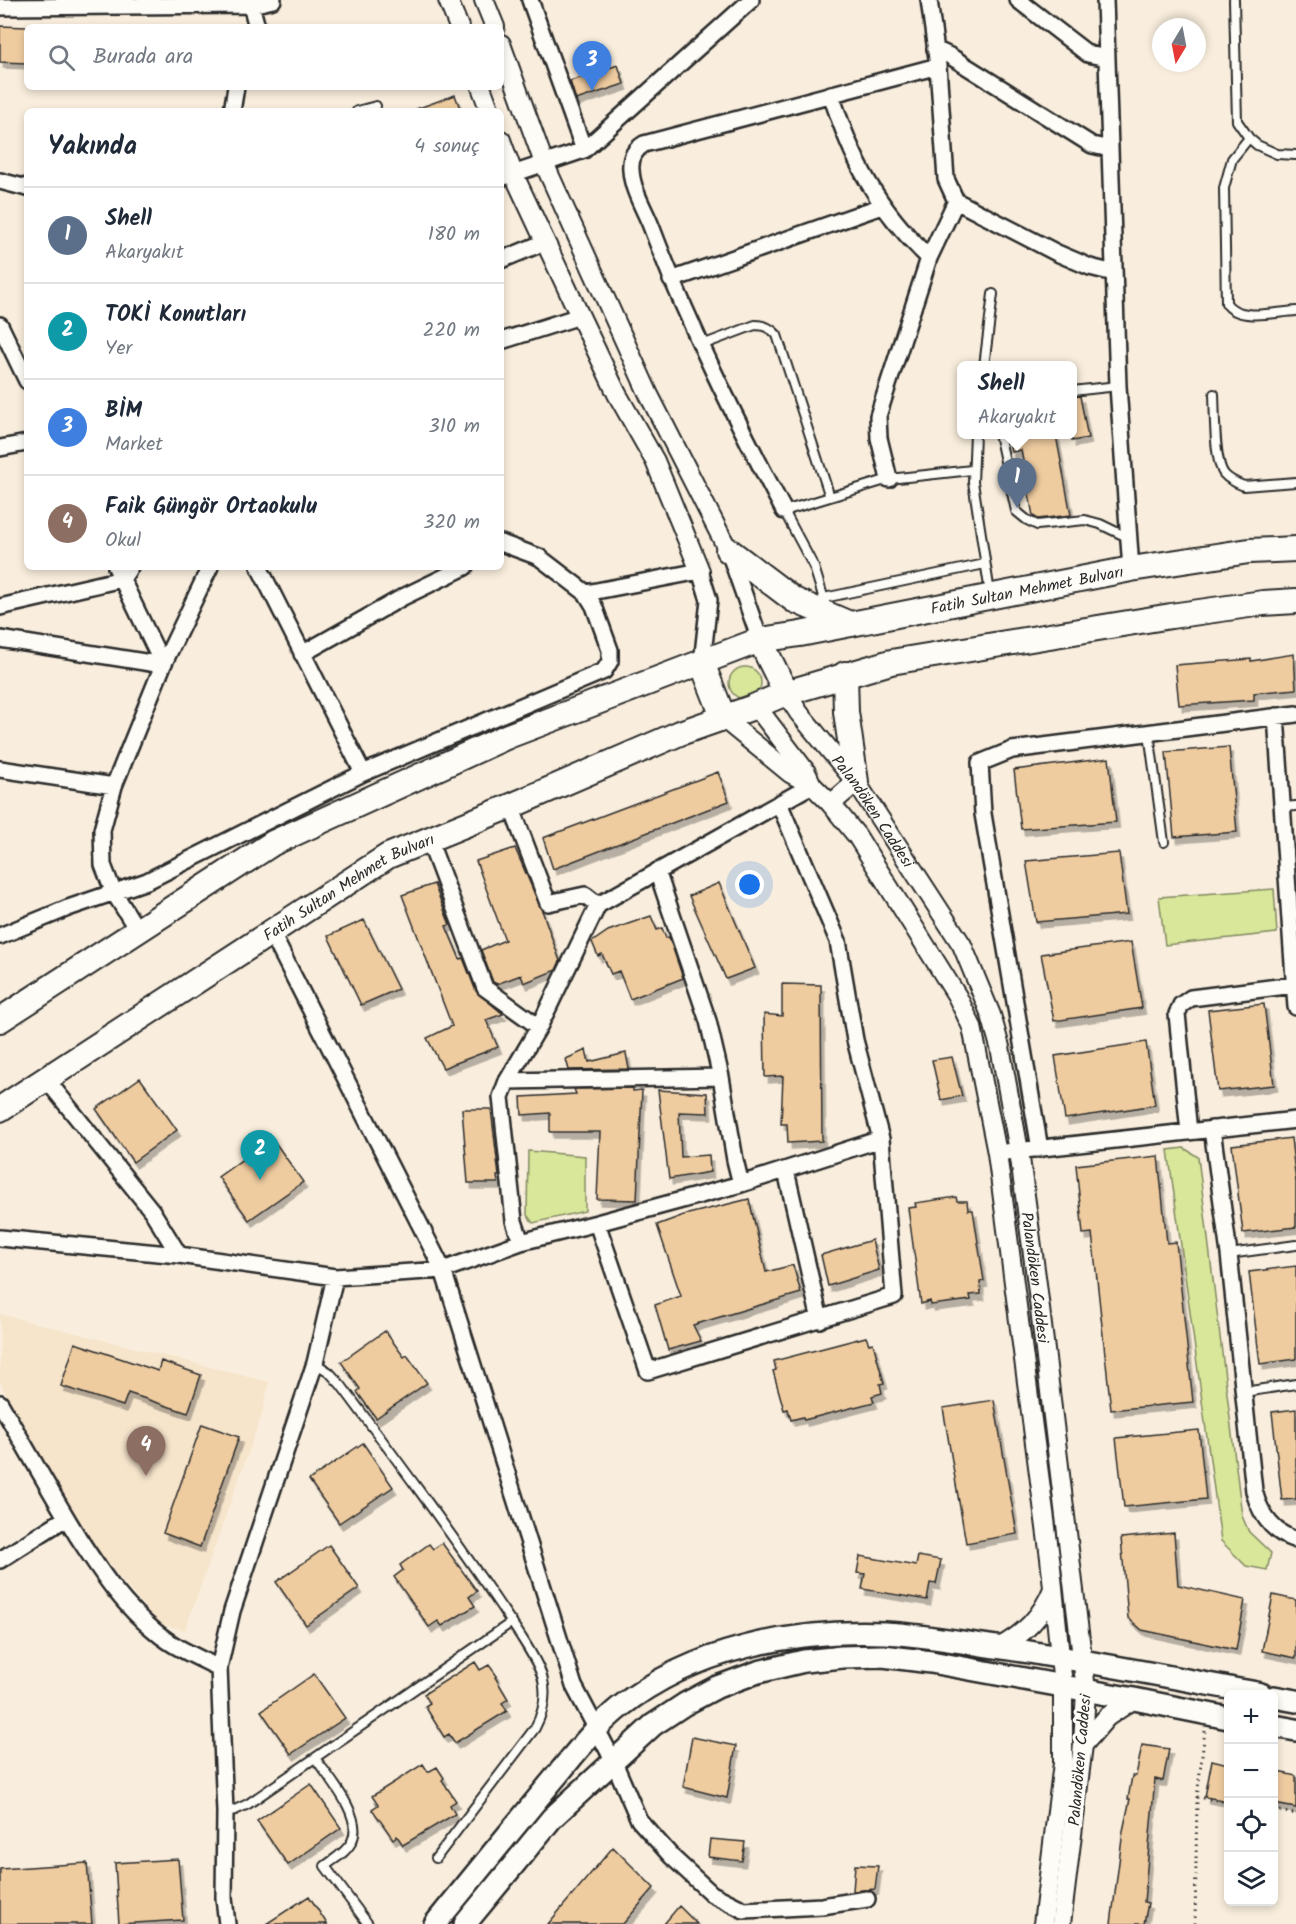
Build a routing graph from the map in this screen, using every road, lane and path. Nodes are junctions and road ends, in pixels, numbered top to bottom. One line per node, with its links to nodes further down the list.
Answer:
1 (273, 0): 11 (street)
2 (448, 0): 15 (street)
3 (484, 0): 16 (street)
4 (530, 0): 30 (street)
5 (751, 0): 12 (street)
6 (929, 0): 17 (street)
7 (1018, 0): 19 (street)
8 (1105, 0): 19 (street)
9 (1234, 0): 28 (lane)
10 (184, 4): 11 (street); 13 (street)
11 (251, 5): 14 (street)
12 (736, 5): 30 (street)
13 (0, 7)
14 (256, 24)
15 (458, 24)
16 (494, 24)
17 (934, 49): 20 (street); 29 (street)
18 (504, 52): 33 (street)
19 (1107, 58): 29 (street)
20 (938, 66): 23 (street); 37 (street)
21 (236, 90): 25 (street)
22 (482, 90): 27 (street)
23 (831, 93): 38 (street); 43 (street)
24 (376, 106): 26 (lane)
25 (232, 108)
26 (368, 108)
27 (489, 108)
28 (1249, 138): 31 (lane); 45 (lane)
29 (1110, 149): 42 (street)
30 (584, 150): 33 (street)
31 (1296, 155)
32 (504, 158): 34 (street)
33 (544, 163): 34 (street); 67 (street)
34 (507, 175): 39 (street)
35 (0, 181): 36 (street)
36 (24, 187)
37 (956, 201): 40 (street); 42 (street)
38 (882, 206): 40 (street); 43 (street)
39 (545, 242): 41 (street); 46 (street)
40 (928, 258): 60 (street)
41 (504, 259)
42 (1114, 273): 52 (street)
43 (671, 280): 49 (street)
44 (993, 294): 50 (lane)
45 (1296, 311)
46 (580, 316): 48 (street); 74 (street)
47 (0, 325): 51 (street)
48 (504, 340)
49 (702, 345): 62 (lane); 63 (street)
50 (985, 361)
51 (24, 375)
52 (1118, 386): 53 (lane); 64 (street)
53 (1077, 391)
54 (1214, 394): 61 (lane)
55 (975, 439): 59 (lane)
56 (1000, 439): 64 (lane)
57 (24, 444): 58 (street)
58 (0, 448)
59 (972, 470): 60 (lane); 68 (lane)
60 (889, 479): 62 (lane)
61 (1296, 482)
62 (830, 497): 63 (lane)
63 (784, 511): 79 (lane)
64 (1129, 538): 69 (street)
65 (504, 546): 75 (street)
66 (1296, 549): 69 (highway, Fatih Sultan Mehmet Bulvarı)
67 (728, 550): 79 (highway); 81 (street)
68 (984, 564): 76 (lane); 79 (lane)
69 (1131, 569): 76 (highway, Fatih Sultan Mehmet Bulvarı)
70 (209, 570): 84 (street)
71 (260, 570): 82 (street)
72 (459, 570): 82 (street)
73 (123, 571): 78 (street); 84 (street)
74 (700, 571): 75 (street); 83 (street)
75 (586, 593): 93 (street)
76 (990, 595): 79 (highway, Fatih Sultan Mehmet Bulvarı)
77 (1296, 601): 85 (highway)
78 (0, 607)
79 (834, 612): 81 (highway, Fatih Sultan Mehmet Bulvarı)
80 (0, 639): 84 (street)
81 (760, 640): 83 (highway, Fatih Sultan Mehmet Bulvarı); 86 (highway)
82 (302, 654): 93 (street)
83 (702, 663): 90 (highway); 107 (highway)
84 (163, 665): 96 (street)
85 (845, 674): 86 (highway); 94 (highway)
86 (786, 693): 87 (highway, Fatih Sultan Mehmet Bulvarı); 94 (street, Palandöken Caddesi)
87 (756, 706): 90 (highway, Fatih Sultan Mehmet Bulvarı); 95 (street, Palandöken Caddesi)
88 (1296, 714): 89 (street)
89 (1276, 717): 91 (street); 100 (street)
90 (724, 719): 95 (street, Palandöken Caddesi); 99 (highway, Fatih Sultan Mehmet Bulvarı)
91 (1149, 733): 102 (lane); 122 (street)
92 (0, 769): 96 (street)
93 (363, 773): 104 (street)
94 (856, 782): 98 (street); 123 (street, Palandöken Caddesi)
95 (812, 785): 97 (street); 98 (street, Palandöken Caddesi)
96 (114, 786): 104 (street)
97 (779, 803): 103 (street); 121 (street)
98 (831, 804): 124 (street, Palandöken Caddesi)
99 (511, 806): 101 (highway, Fatih Sultan Mehmet Bulvarı); 106 (street)
100 (1289, 807): 105 (street)
101 (429, 840): 108 (highway, Fatih Sultan Mehmet Bulvarı); 113 (street)
102 (1164, 842)
103 (657, 871): 106 (street); 114 (street)
104 (113, 891): 107 (street); 109 (street)
105 (1292, 902): 110 (street)
106 (598, 905): 113 (street)
107 (138, 931): 112 (highway)
108 (271, 932): 115 (highway, Fatih Sultan Mehmet Bulvarı); 133 (street)
109 (0, 936)
110 (1294, 986): 111 (street); 120 (street)
111 (1296, 1007)
112 (0, 1020)
113 (539, 1027): 116 (street)
114 (720, 1077): 116 (street); 126 (street)
115 (46, 1079): 117 (highway, Fatih Sultan Mehmet Bulvarı); 132 (street)
116 (507, 1081): 129 (street)
117 (0, 1108)
118 (1296, 1119): 119 (street)
119 (1212, 1129): 120 (street); 131 (street)
120 (1189, 1132): 122 (street)
121 (882, 1139): 125 (street); 135 (street)
122 (1041, 1149): 123 (street)
123 (1019, 1150): 124 (street); 147 (street, Palandöken Caddesi)
124 (997, 1153): 143 (street, Palandöken Caddesi)
125 (786, 1171): 126 (street); 135 (street)
126 (741, 1184): 127 (street)
127 (597, 1223): 129 (street); 135 (street)
128 (0, 1238): 132 (street)
129 (521, 1242): 133 (street)
130 (1296, 1245): 131 (lane)
131 (1229, 1254): 138 (street)
132 (179, 1255): 134 (street)
133 (443, 1270): 134 (street); 158 (street)
134 (335, 1277): 136 (street)
135 (820, 1320)
136 (315, 1364): 144 (lane); 148 (street)
137 (1296, 1384): 138 (lane)
138 (1244, 1392): 141 (street)
139 (0, 1403): 140 (street)
140 (66, 1518): 142 (street); 148 (street)
141 (1296, 1540)
142 (0, 1560)
143 (1053, 1589): 145 (street); 146 (street, Palandöken Caddesi)
144 (512, 1623): 161 (lane); 168 (lane)
145 (998, 1648): 146 (main road); 158 (main road)
146 (1060, 1657): 147 (main road); 149 (street, Palandöken Caddesi)
147 (1083, 1661): 150 (street, Palandöken Caddesi); 151 (main road)
148 (219, 1668): 166 (street)
149 (1063, 1686): 150 (main road); 162 (main road); 174 (street, Palandöken Caddesi)
150 (1086, 1690): 153 (main road); 160 (street, Palandöken Caddesi)
151 (1234, 1690)
152 (1278, 1698): 154 (main road)
153 (1134, 1699): 155 (main road); 160 (street)
154 (1296, 1701)
155 (1207, 1714): 156 (main road); 163 (path)
156 (1224, 1717)
157 (1278, 1727): 159 (main road)
158 (597, 1728): 162 (street); 172 (main road)
159 (1296, 1730)
160 (1083, 1745): 175 (street, Palandöken Caddesi)
161 (315, 1758): 166 (lane); 171 (lane)
162 (613, 1760): 169 (street); 173 (main road)
163 (1197, 1797): 164 (path); 176 (path)
164 (1224, 1801)
165 (1278, 1811): 167 (path)
166 (225, 1812): 170 (street)
167 (1296, 1814)
168 (436, 1858)
169 (867, 1899)
170 (227, 1924)
171 (368, 1924)
172 (435, 1924)
173 (465, 1924)
174 (1042, 1924)
175 (1061, 1924)
176 (1195, 1924)

